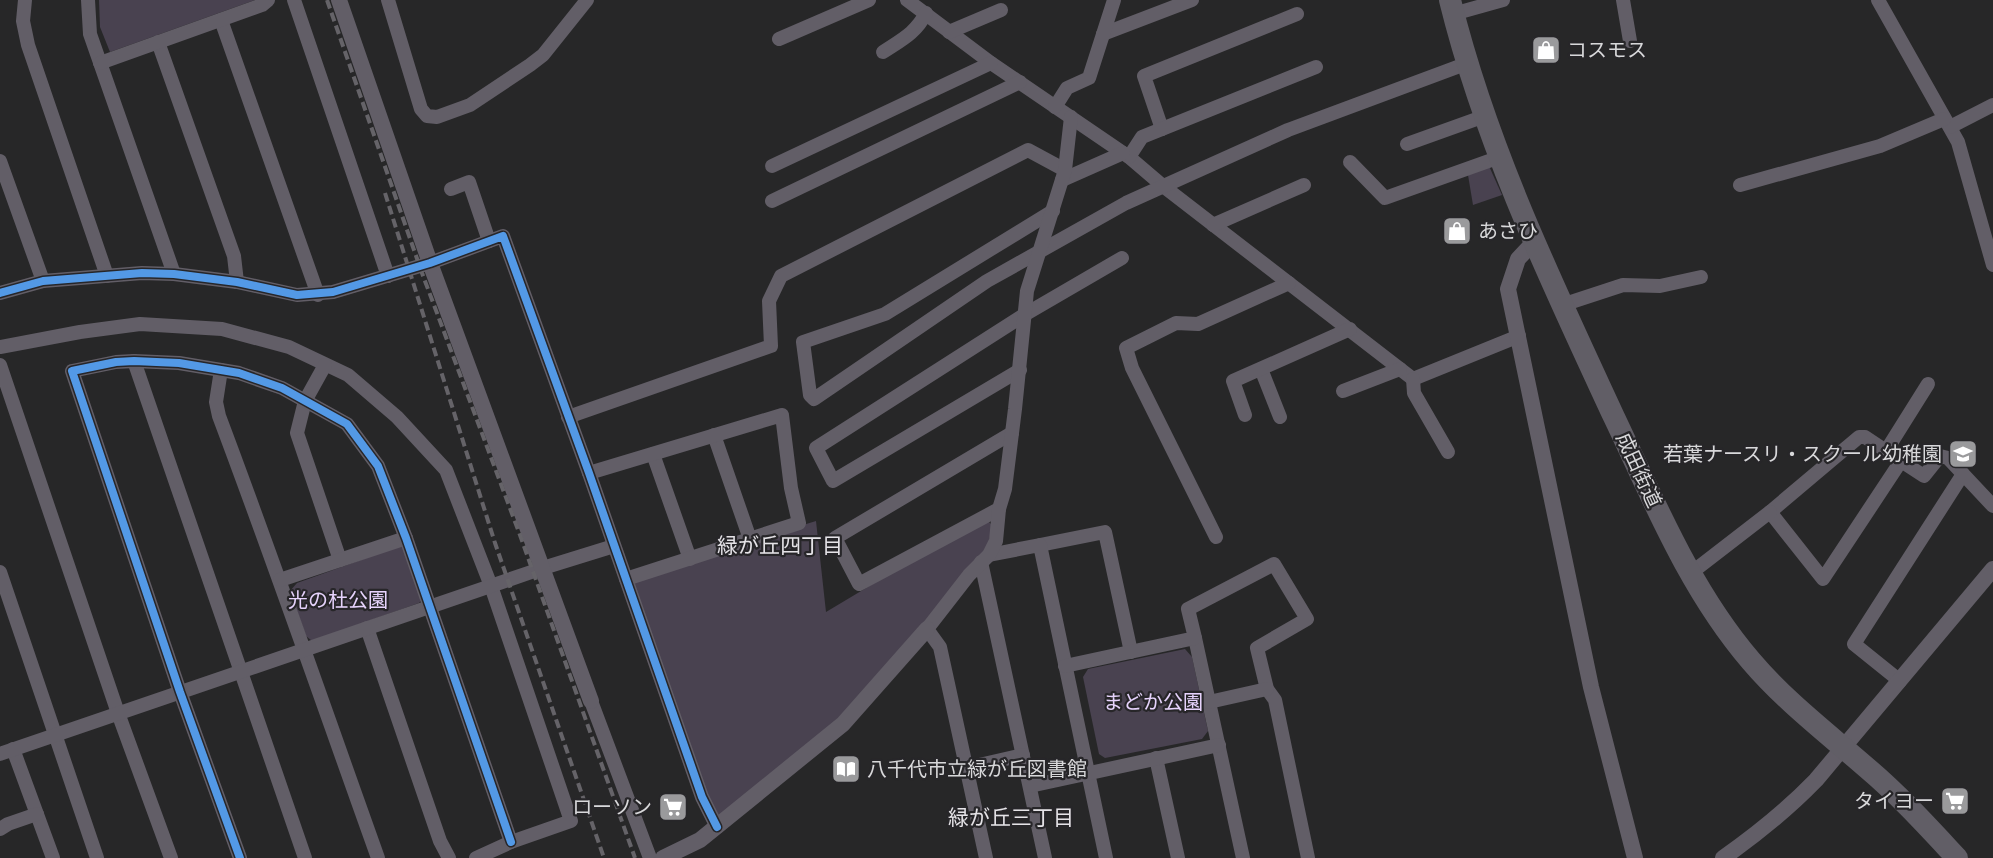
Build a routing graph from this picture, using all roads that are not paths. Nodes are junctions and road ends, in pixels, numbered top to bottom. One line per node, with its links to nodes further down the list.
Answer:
1 (25, 0): 58 (street)
2 (88, 0): 26 (street)
3 (268, 0): 19 (street)
4 (294, 0): 59 (street)
5 (339, 0): 55 (street)
6 (388, 0): 7 (street)
7 (587, 0)
8 (869, 0): 22 (street)
9 (908, 0): 17 (street)
10 (1114, 0): 21 (street)
11 (1192, 0): 21 (street)
12 (1503, 0): 15 (street)
13 (1623, 0): 23 (street)
14 (1878, 0): 35 (street)
15 (1451, 7): 28 (highway, 成田街道)
16 (1001, 10): 20 (street)
17 (926, 13): 20 (street); 25 (street)
18 (1297, 14): 36 (street)
19 (221, 20): 24 (street); 65 (street)
20 (949, 32): 27 (street)
21 (1103, 34): 32 (street)
22 (778, 39)
23 (1630, 41)
24 (158, 42): 26 (street); 62 (street)
25 (882, 51)
26 (100, 63): 57 (street)
27 (991, 63): 30 (street); 42 (street)
28 (1468, 63): 33 (highway, 成田街道); 46 (street)
29 (1316, 67): 36 (street)
30 (1020, 82): 32 (street); 48 (street)
31 (1993, 105): 35 (street)
32 (1055, 107): 34 (street)
33 (1485, 116): 37 (street); 39 (highway, 成田街道)
34 (1071, 117): 38 (street); 43 (street)
35 (1947, 123): 45 (street); 56 (street)
36 (1162, 129): 38 (street)
37 (1407, 144)
38 (1126, 155): 43 (street); 46 (street)
39 (1500, 157): 41 (street); 52 (highway, 成田街道)
40 (0, 161): 61 (street)
41 (1350, 162)
42 (772, 166)
43 (1064, 175): 49 (street); 83 (street)
44 (1304, 185): 50 (street)
45 (1740, 185)
46 (1163, 186): 50 (street); 53 (street)
47 (451, 189): 51 (street)
48 (772, 201)
49 (1053, 211): 53 (street); 53 (street)
50 (1213, 225): 63 (street)
51 (489, 241): 55 (street); 83 (street)
52 (1534, 242): 66 (highway, 成田街道); 69 (street)
53 (1040, 250): 67 (street)
54 (1122, 258): 67 (street)
55 (430, 263): 59 (street); 104 (street)
56 (1993, 265)
57 (174, 274): 58 (street); 62 (street)
58 (107, 276): 61 (street)
59 (388, 276): 65 (street)
60 (1701, 277): 66 (street)
61 (43, 282): 64 (street)
62 (237, 282): 65 (street)
63 (1289, 283): 68 (street); 96 (street)
64 (0, 293)
65 (318, 295)
66 (1562, 305): 107 (highway, 成田街道)
67 (1024, 315): 77 (street); 77 (street)
68 (1350, 329): 74 (street); 75 (street)
69 (1519, 336): 78 (street); 154 (street)
70 (0, 347): 72 (street)
71 (134, 361): 76 (street); 118 (street); 121 (street)
72 (326, 364): 81 (street); 110 (street)
73 (0, 365): 124 (street)
74 (1261, 369): 82 (street); 84 (street)
75 (1400, 369): 78 (street); 80 (street)
76 (221, 370): 81 (street); 109 (street)
77 (1020, 370): 85 (street)
78 (1413, 379): 88 (street)
79 (1928, 384): 87 (street)
80 (1343, 391)
81 (305, 401): 97 (street); 103 (street)
82 (1245, 415)
83 (568, 417): 91 (street)
84 (1280, 417)
85 (1012, 433): 94 (street); 94 (street)
86 (714, 435): 89 (street); 98 (street); 98 (street)
87 (1886, 451): 90 (street); 95 (street)
88 (1448, 452)
89 (653, 454): 91 (street); 102 (street)
90 (1901, 461): 92 (street); 95 (street)
91 (589, 473): 100 (street)
92 (1963, 474): 93 (street); 119 (street)
93 (1993, 506)
94 (999, 509): 101 (street)
95 (1770, 512): 107 (street)
96 (1216, 537)
97 (406, 538): 103 (street); 111 (street)
98 (750, 539): 102 (street)
99 (1040, 545): 101 (street); 116 (street); 117 (street)
100 (614, 546): 104 (street); 108 (street)
101 (985, 558): 113 (street); 129 (street)
102 (690, 559): 108 (street)
103 (340, 560): 109 (street)
104 (543, 568): 110 (street); 122 (street)
105 (1993, 569): 119 (street)
106 (0, 573): 125 (street)
107 (1691, 573): 127 (highway, 成田街道)
108 (626, 579): 135 (street)
109 (280, 580): 115 (street)
110 (491, 586): 111 (street); 137 (street)
111 (431, 606): 112 (street); 137 (street)
112 (367, 628): 115 (street); 144 (street)
113 (927, 629): 131 (street); 135 (street)
114 (1195, 638): 116 (street); 120 (street); 123 (street)
115 (303, 650): 118 (street); 143 (street)
116 (1131, 652): 117 (street)
117 (1065, 666): 132 (street)
118 (240, 672): 121 (street); 142 (street)
119 (1900, 681): 127 (street)
120 (1267, 690): 123 (street); 153 (street)
121 (180, 692): 124 (street); 141 (street)
122 (591, 701): 146 (street)
123 (1209, 702): 126 (street)
124 (118, 714): 125 (street); 140 (street)
125 (55, 735): 128 (street); 139 (street)
126 (1219, 744): 130 (street); 152 (street)
127 (1843, 748): 155 (street); 156 (highway, 成田街道)
128 (7, 752): 134 (street)
129 (1023, 755): 131 (street); 133 (street)
130 (1156, 758): 132 (street); 151 (street)
131 (966, 768): 148 (street)
132 (1087, 773): 133 (street); 150 (street)
133 (1030, 786): 149 (street)
134 (37, 814): 136 (street); 138 (street)
135 (717, 826): 147 (street)
136 (0, 829)
137 (510, 842): 145 (street)
138 (53, 858)
139 (97, 858)
140 (171, 858)
141 (240, 858)
142 (305, 858)
143 (378, 858)
144 (449, 858)
145 (476, 858)
146 (650, 858)
147 (663, 858)
148 (986, 858)
149 (1045, 858)
150 (1106, 858)
151 (1178, 858)
152 (1243, 858)
153 (1308, 858)
154 (1635, 858)
155 (1723, 858)
156 (1957, 858)

